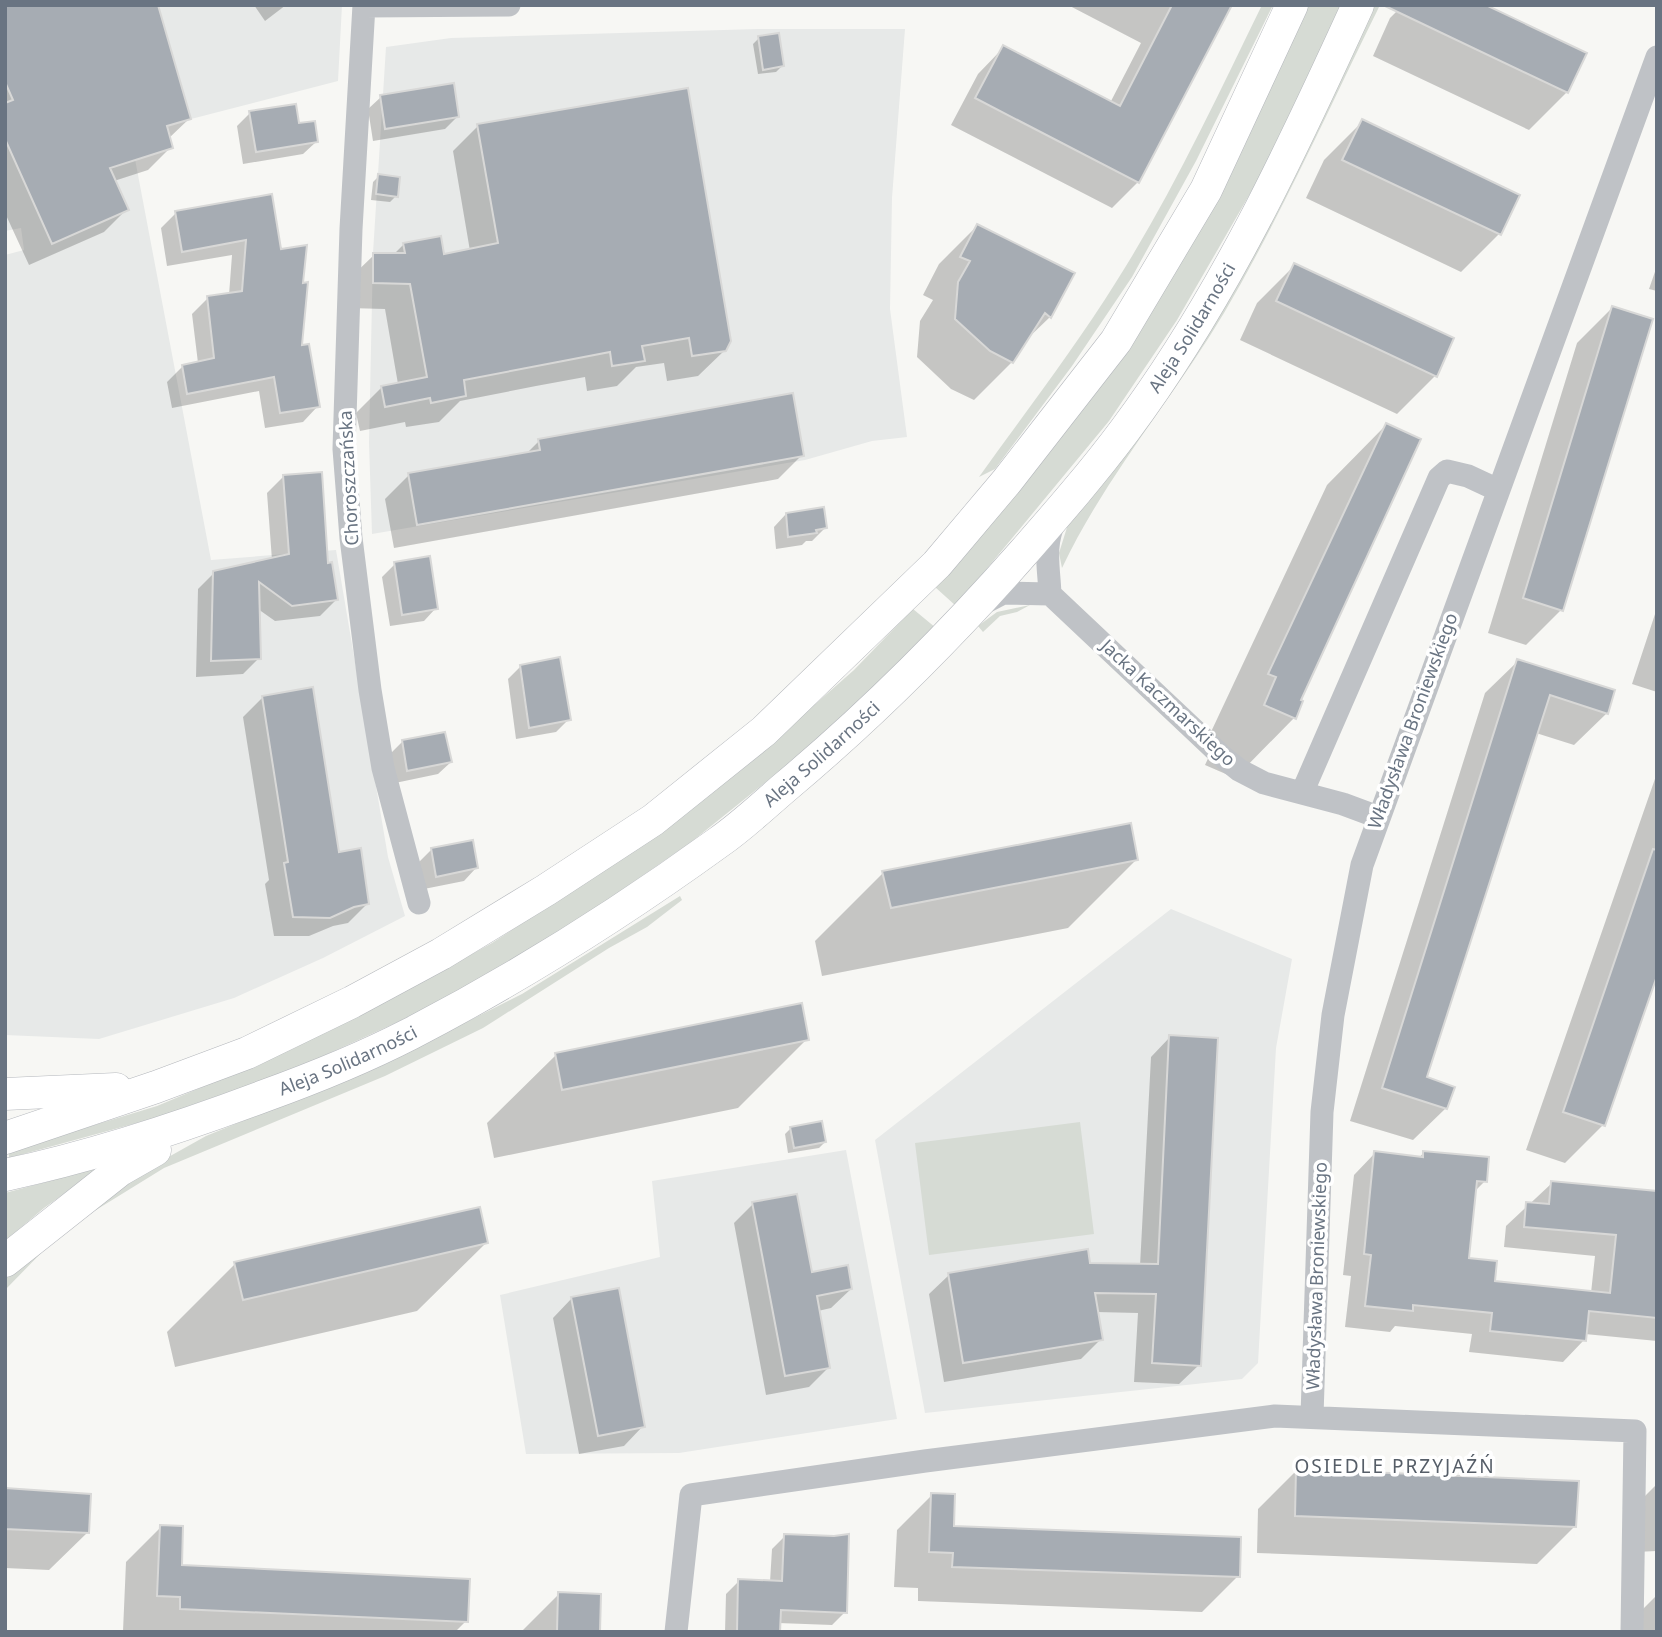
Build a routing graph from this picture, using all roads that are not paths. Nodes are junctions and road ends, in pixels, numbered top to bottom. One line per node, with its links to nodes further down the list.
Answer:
1 (509, 5): 4 (street)
2 (1292, 5): 13 (main road)
3 (1358, 5): 7 (main road, Aleja Solidarności)
4 (364, 6): 12 (street, Choroszczańska)
5 (1657, 57): 6 (street, Władysława Broniewskiego)
6 (1498, 490): 10 (street); 11 (street, Władysława Broniewskiego)
7 (1059, 512): 8 (street); 9 (main road, Aleja Solidarności)
8 (1050, 594): 9 (street); 10 (street, Jacka Kaczmarskiego)
9 (972, 611): 15 (main road, Aleja Solidarności)
10 (1302, 793): 11 (street, Jacka Kaczmarskiego)
11 (1378, 817): 19 (street, Władysława Broniewskiego)
12 (419, 903)
13 (156, 1087): 14 (main road); 16 (main road)
14 (5, 1094)
15 (223, 1112): 17 (main road, Aleja Solidarności); 18 (main road)
16 (8, 1137)
17 (8, 1175)
18 (5, 1262)
19 (1312, 1416): 20 (street); 21 (street)
20 (676, 1632)
21 (1632, 1632)

